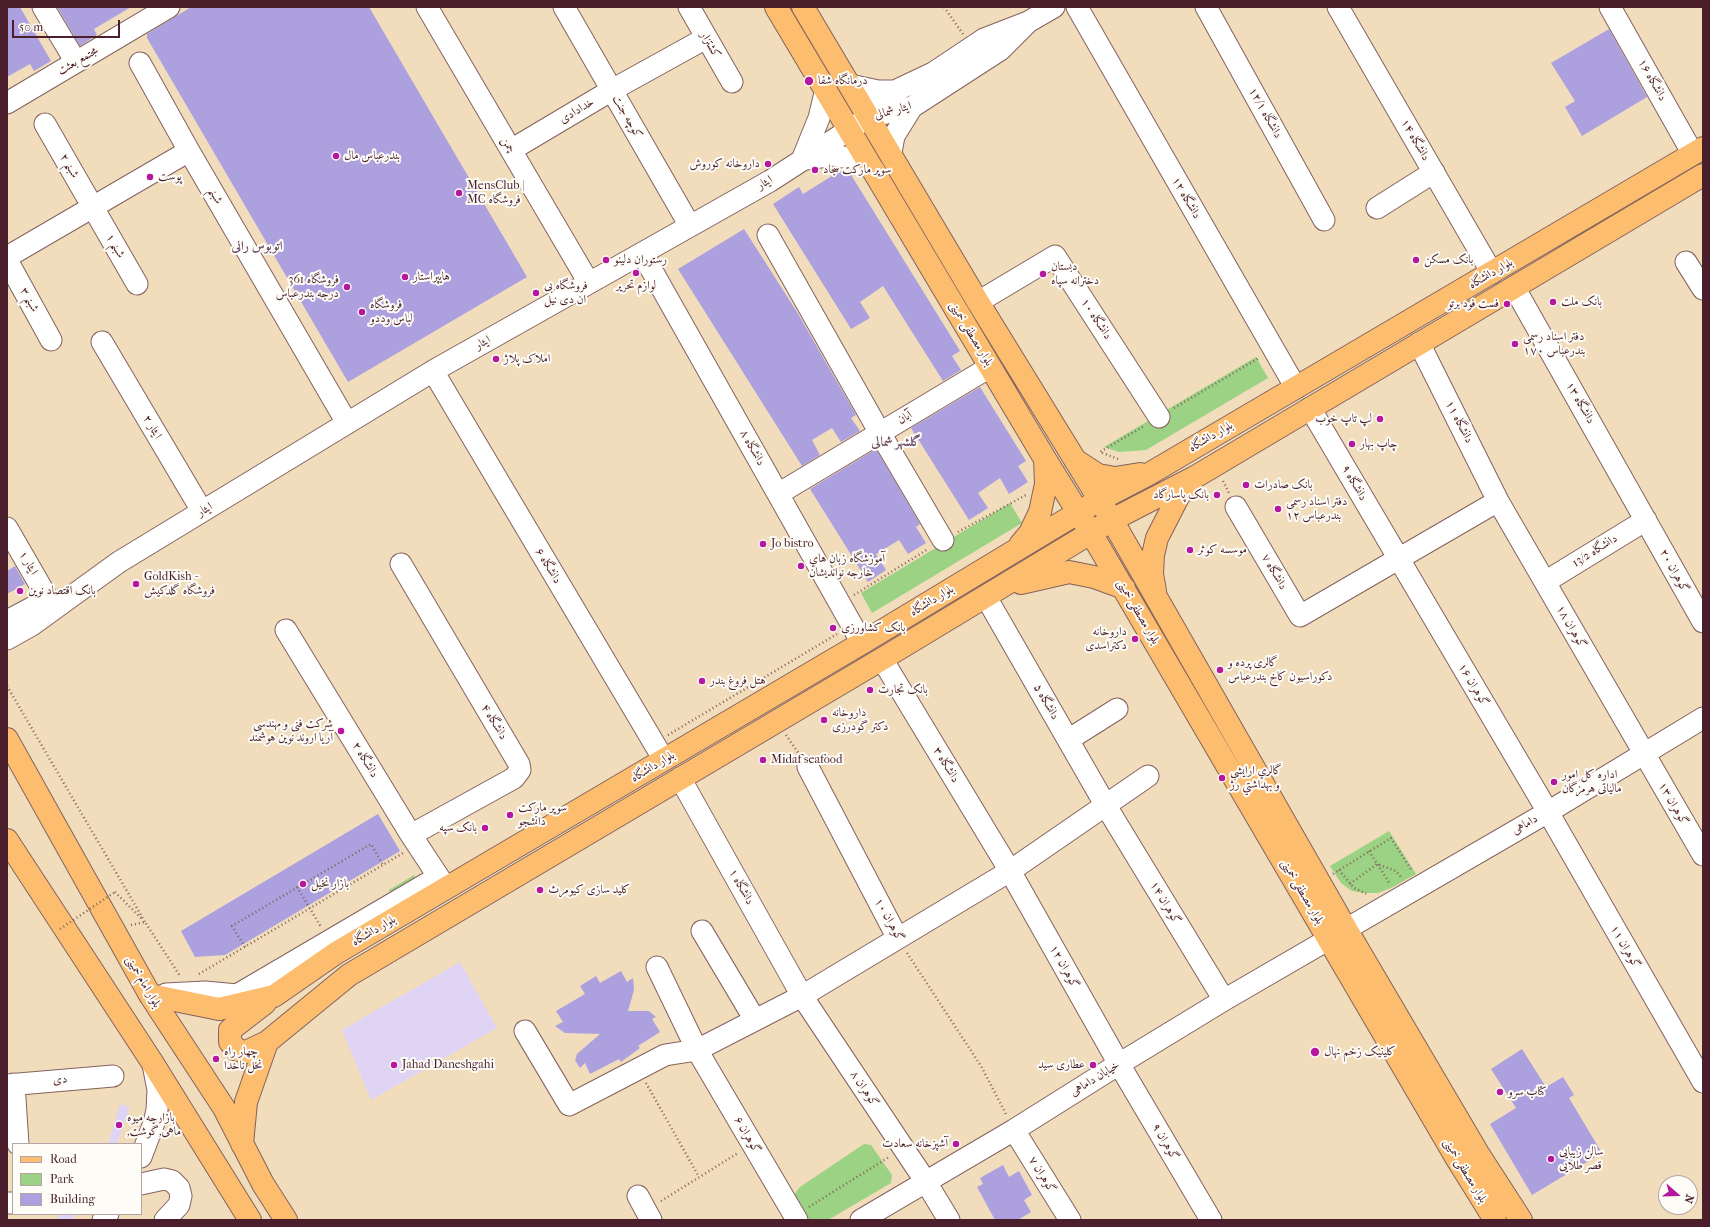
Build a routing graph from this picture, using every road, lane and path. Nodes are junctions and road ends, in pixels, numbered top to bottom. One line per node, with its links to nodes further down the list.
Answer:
1 (43, 7): 17 (street)
2 (169, 7): 17 (street, مجتمع بعثت)
3 (427, 7): 29 (street, چمن)
4 (564, 7): 22 (street, کوچه جنت)
5 (689, 7): 15 (street, کشتزار)
6 (776, 7): 21 (main road, بلوار مصطفی خمینی)
7 (803, 7): 20 (main road, بلوار مصطفی خمینی)
8 (944, 7): 16 (path)
9 (1054, 7): 14 (street, ایثار شمالی)
10 (1077, 7): 55 (street, دانشگاه ۱۲)
11 (1206, 7): 39 (street, دانشگاه ۱۲/۱)
12 (1338, 7): 35 (street, دانشگاه ۱۴)
13 (1610, 7): 31 (street, دانشگاه ۱۶)
14 (1028, 22): 16 (street, ایثار شمالی); 25 (street, ایثار شمالی)
15 (706, 38): 19 (street, کشتزار); 22 (street, خدادادی)
16 (973, 47): 23 (street, ایثار شمالی)
17 (76, 62): 24 (street, مجتمع بعثت)
18 (140, 63): 30 (street, شبنم)
19 (732, 82)
20 (850, 85): 23 (street); 26 (main road, بلوار مصطفی خمینی)
21 (826, 89): 28 (main road, بلوار مصطفی خمینی); 33 (street)
22 (612, 90): 29 (street, خدادادی); 40 (street, کوچه جنت)
23 (895, 91): 26 (street, ایثار شمالی)
24 (7, 103)
25 (912, 108): 26 (street, ایثار شمالی); 32 (street)
26 (869, 117): 28 (street, ایثار); 32 (main road, بلوار مصطفی خمینی)
27 (45, 124): 37 (street, شبنم ۲)
28 (849, 129): 33 (street, ایثار); 34 (main road, بلوار مصطفی خمینی)
29 (511, 150): 47 (street, چمن)
30 (189, 151): 37 (street); 61 (street, شبنم)
31 (1698, 151): 46 (main road, بلوار دانشگاه)
32 (890, 153): 51 (main road, بلوار مصطفی خمینی)
33 (802, 160): 34 (street); 40 (street, ایثار)
34 (874, 170): 56 (main road, بلوار مصطفی خمینی)
35 (1434, 172): 38 (street); 46 (street, دانشگاه ۱۴)
36 (1703, 175): 49 (main road, بلوار دانشگاه)
37 (93, 207): 43 (street); 48 (street, شبنم ۱)
38 (1377, 208)
39 (1324, 220)
40 (690, 226): 42 (street, ایثار)
41 (768, 235): 62 (street)
42 (642, 253): 47 (street, ایثار); 69 (street, دانشگاه ۸)
43 (7, 257)
44 (7, 260): 52 (street, شبنم ۳)
45 (1686, 262): 50 (street)
46 (1492, 273): 58 (main road, بلوار دانشگاه)
47 (589, 283): 57 (street, ایثار)
48 (137, 284)
49 (1514, 287): 54 (main road, بلوار دانشگاه); 76 (street, دانشگاه ۱۳)
50 (1703, 289)
51 (978, 302): 60 (street, دانشگاه ۱۰); 63 (main road, بلوار مصطفی خمینی)
52 (52, 340)
53 (102, 342): 73 (street, ایثار ۲)
54 (1419, 343): 59 (main road, بلوار دانشگاه); 71 (street, دانشگاه ۱۱)
55 (1273, 349): 58 (street, دانشگاه ۱۲); 60 (path)
56 (990, 367): 62 (street, آبان); 64 (main road, بلوار مصطفی خمینی)
57 (433, 371): 61 (street, ایثار); 102 (street, دانشگاه ۶)
58 (1296, 388): 66 (main road, بلوار دانشگاه)
59 (1310, 408): 67 (main road, بلوار دانشگاه); 81 (street, دانشگاه ۹)
60 (1159, 417): 65 (path)
61 (347, 423): 73 (street, ایثار)
62 (880, 433): 69 (street, آبان); 79 (street)
63 (1072, 458): 66 (main road); 70 (main road, بلوار مصطفی خمینی)
64 (1045, 459): 74 (main road, بلوار مصطفی خمینی); 80 (main road)
65 (1121, 460)
66 (1165, 464): 70 (main road, بلوار دانشگاه)
67 (1215, 465): 68 (main road, بلوار دانشگاه); 72 (path)
68 (1195, 477): 75 (main road, بلوار دانشگاه); 87 (main road)
69 (778, 494): 93 (street, دانشگاه ۸)
70 (1099, 500): 74 (main road, بلوار دانشگاه); 75 (main road, بلوار مصطفی خمینی)
71 (1498, 501): 81 (street); 84 (street, گوهران ۱۸)
72 (1236, 506): 81 (street, دانشگاه ۷)
73 (202, 511): 82 (street, ایثار)
74 (1078, 513): 78 (main road, بلوار مصطفی خمینی); 80 (main road, بلوار دانشگاه)
75 (1112, 520): 78 (main road, بلوار دانشگاه); 87 (main road, بلوار مصطفی خمینی)
76 (1646, 520): 84 (street, دانشگاه 13/2); 90 (street, گوهران ۲۰)
77 (7, 528): 88 (street, ایثار ۱)
78 (1091, 533): 85 (main road, بلوار مصطفی خمینی); 86 (main road, بلوار دانشگاه)
79 (944, 540)
80 (1014, 552): 93 (main road, بلوار دانشگاه)
81 (1398, 558): 107 (street, گوهران ۱۶)
82 (119, 562): 88 (street, ایثار); 92 (street, ایثار)
83 (401, 564): 109 (street, دانشگاه ۴)
84 (1545, 582): 101 (street, گوهران ۱۸)
85 (1124, 588): 86 (main road); 128 (main road, بلوار مصطفی خمینی)
86 (992, 593): 94 (main road, بلوار دانشگاه); 100 (street, دانشگاه ۵)
87 (1156, 598): 117 (main road, بلوار مصطفی خمینی)
88 (48, 599): 89 (street, ایثار)
89 (7, 621)
90 (1703, 622)
91 (286, 630): 109 (street, دانشگاه ۲)
92 (7, 640)
93 (862, 643): 102 (main road, بلوار دانشگاه)
94 (882, 659): 98 (main road, بلوار دانشگاه); 115 (street, دانشگاه ۳)
95 (7, 686): 124 (path)
96 (1117, 710): 100 (street)
97 (1703, 718): 101 (street, داماهی)
98 (777, 721): 103 (path); 105 (main road, بلوار دانشگاه)
99 (7, 739): 125 (main road, بلوار امام خمینی)
100 (1068, 740): 106 (street, دانشگاه ۵)
101 (1644, 754): 107 (street, داماهی); 111 (street, گوهران ۱۳)
102 (664, 760): 118 (main road, بلوار دانشگاه)
103 (808, 767): 129 (street, گوهران ۱۰)
104 (1148, 776): 106 (street)
105 (680, 778): 136 (street, دانشگاه ۱); 140 (main road, بلوار دانشگاه)
106 (1106, 806): 115 (street); 137 (street, گوهران ۱۴)
107 (1548, 812): 116 (street, داماهی); 146 (street, گوهران ۱۱)
108 (7, 840): 142 (main road)
109 (414, 840): 113 (path); 118 (street, دانشگاه ۲)
110 (1369, 851): 112 (path); 114 (path); 116 (path)
111 (1703, 855)
112 (1377, 864): 116 (path); 119 (path); 121 (path)
113 (383, 865): 120 (path); 123 (path)
114 (1339, 870): 117 (path); 119 (path)
115 (1010, 871): 129 (street); 143 (street, گوهران ۱۲)
116 (1418, 881): 128 (street, داماهی)
117 (1319, 882): 128 (main road, بلوار مصطفی خمینی)
118 (442, 883): 134 (street); 135 (main road, بلوار دانشگاه)
119 (1350, 884): 122 (path)
120 (297, 887): 123 (path); 130 (path)
121 (1393, 889)
122 (1374, 894)
123 (311, 910): 130 (path)
124 (145, 922): 125 (path); 126 (path, bridge); 133 (path)
125 (112, 928): 134 (main road, بلوار امام خمینی)
126 (60, 929)
127 (702, 931): 138 (street)
128 (1337, 934): 137 (street, خیابان داماهی); 166 (main road, بلوار مصطفی خمینی); 167 (main road, بلوار مصطفی خمینی)
129 (897, 937): 136 (street); 148 (path, گوهران ۱۰)
130 (245, 947): 132 (path)
131 (657, 967): 141 (street, گوهران ۶)
132 (198, 975)
133 (181, 977)
134 (150, 995): 135 (main road, بلوار دانشگاه); 150 (main road, بلوار امام خمینی)
135 (274, 996): 140 (main road, بلوار دانشگاه)
136 (802, 996): 138 (street); 152 (street, گوهران ۸)
137 (1224, 1000): 143 (street, خیابان داماهی)
138 (756, 1020): 141 (street)
139 (525, 1030): 144 (street)
140 (267, 1042): 150 (main road)
141 (697, 1050): 144 (street); 151 (street, گوهران ۶)
142 (152, 1062): 153 (street); 160 (main road)
143 (1119, 1064): 148 (street, خیابان داماهی); 165 (street, گوهران ۹)
144 (638, 1069): 154 (path)
145 (113, 1076): 147 (street, دی)
146 (1703, 1082)
147 (10, 1084): 149 (street)
148 (1014, 1130): 155 (street, خیابان داماهی); 164 (street, گوهران ۷)
149 (18, 1143)
150 (242, 1144): 161 (main road, بلوار امام خمینی)
151 (752, 1144): 154 (path); 158 (street, گوهران ۶)
152 (903, 1148): 155 (street, گوهران ۸); 158 (path)
153 (142, 1154)
154 (700, 1177): 157 (path)
155 (926, 1182): 162 (street, خیابان داماهی); 163 (street, گوهران ۸)
156 (142, 1184): 159 (street)
157 (645, 1209)
158 (796, 1218)
159 (165, 1220)
160 (250, 1220)
161 (286, 1220)
162 (861, 1220)
163 (949, 1220)
164 (1070, 1220)
165 (1211, 1220)
166 (1495, 1220)
167 (1521, 1220)

